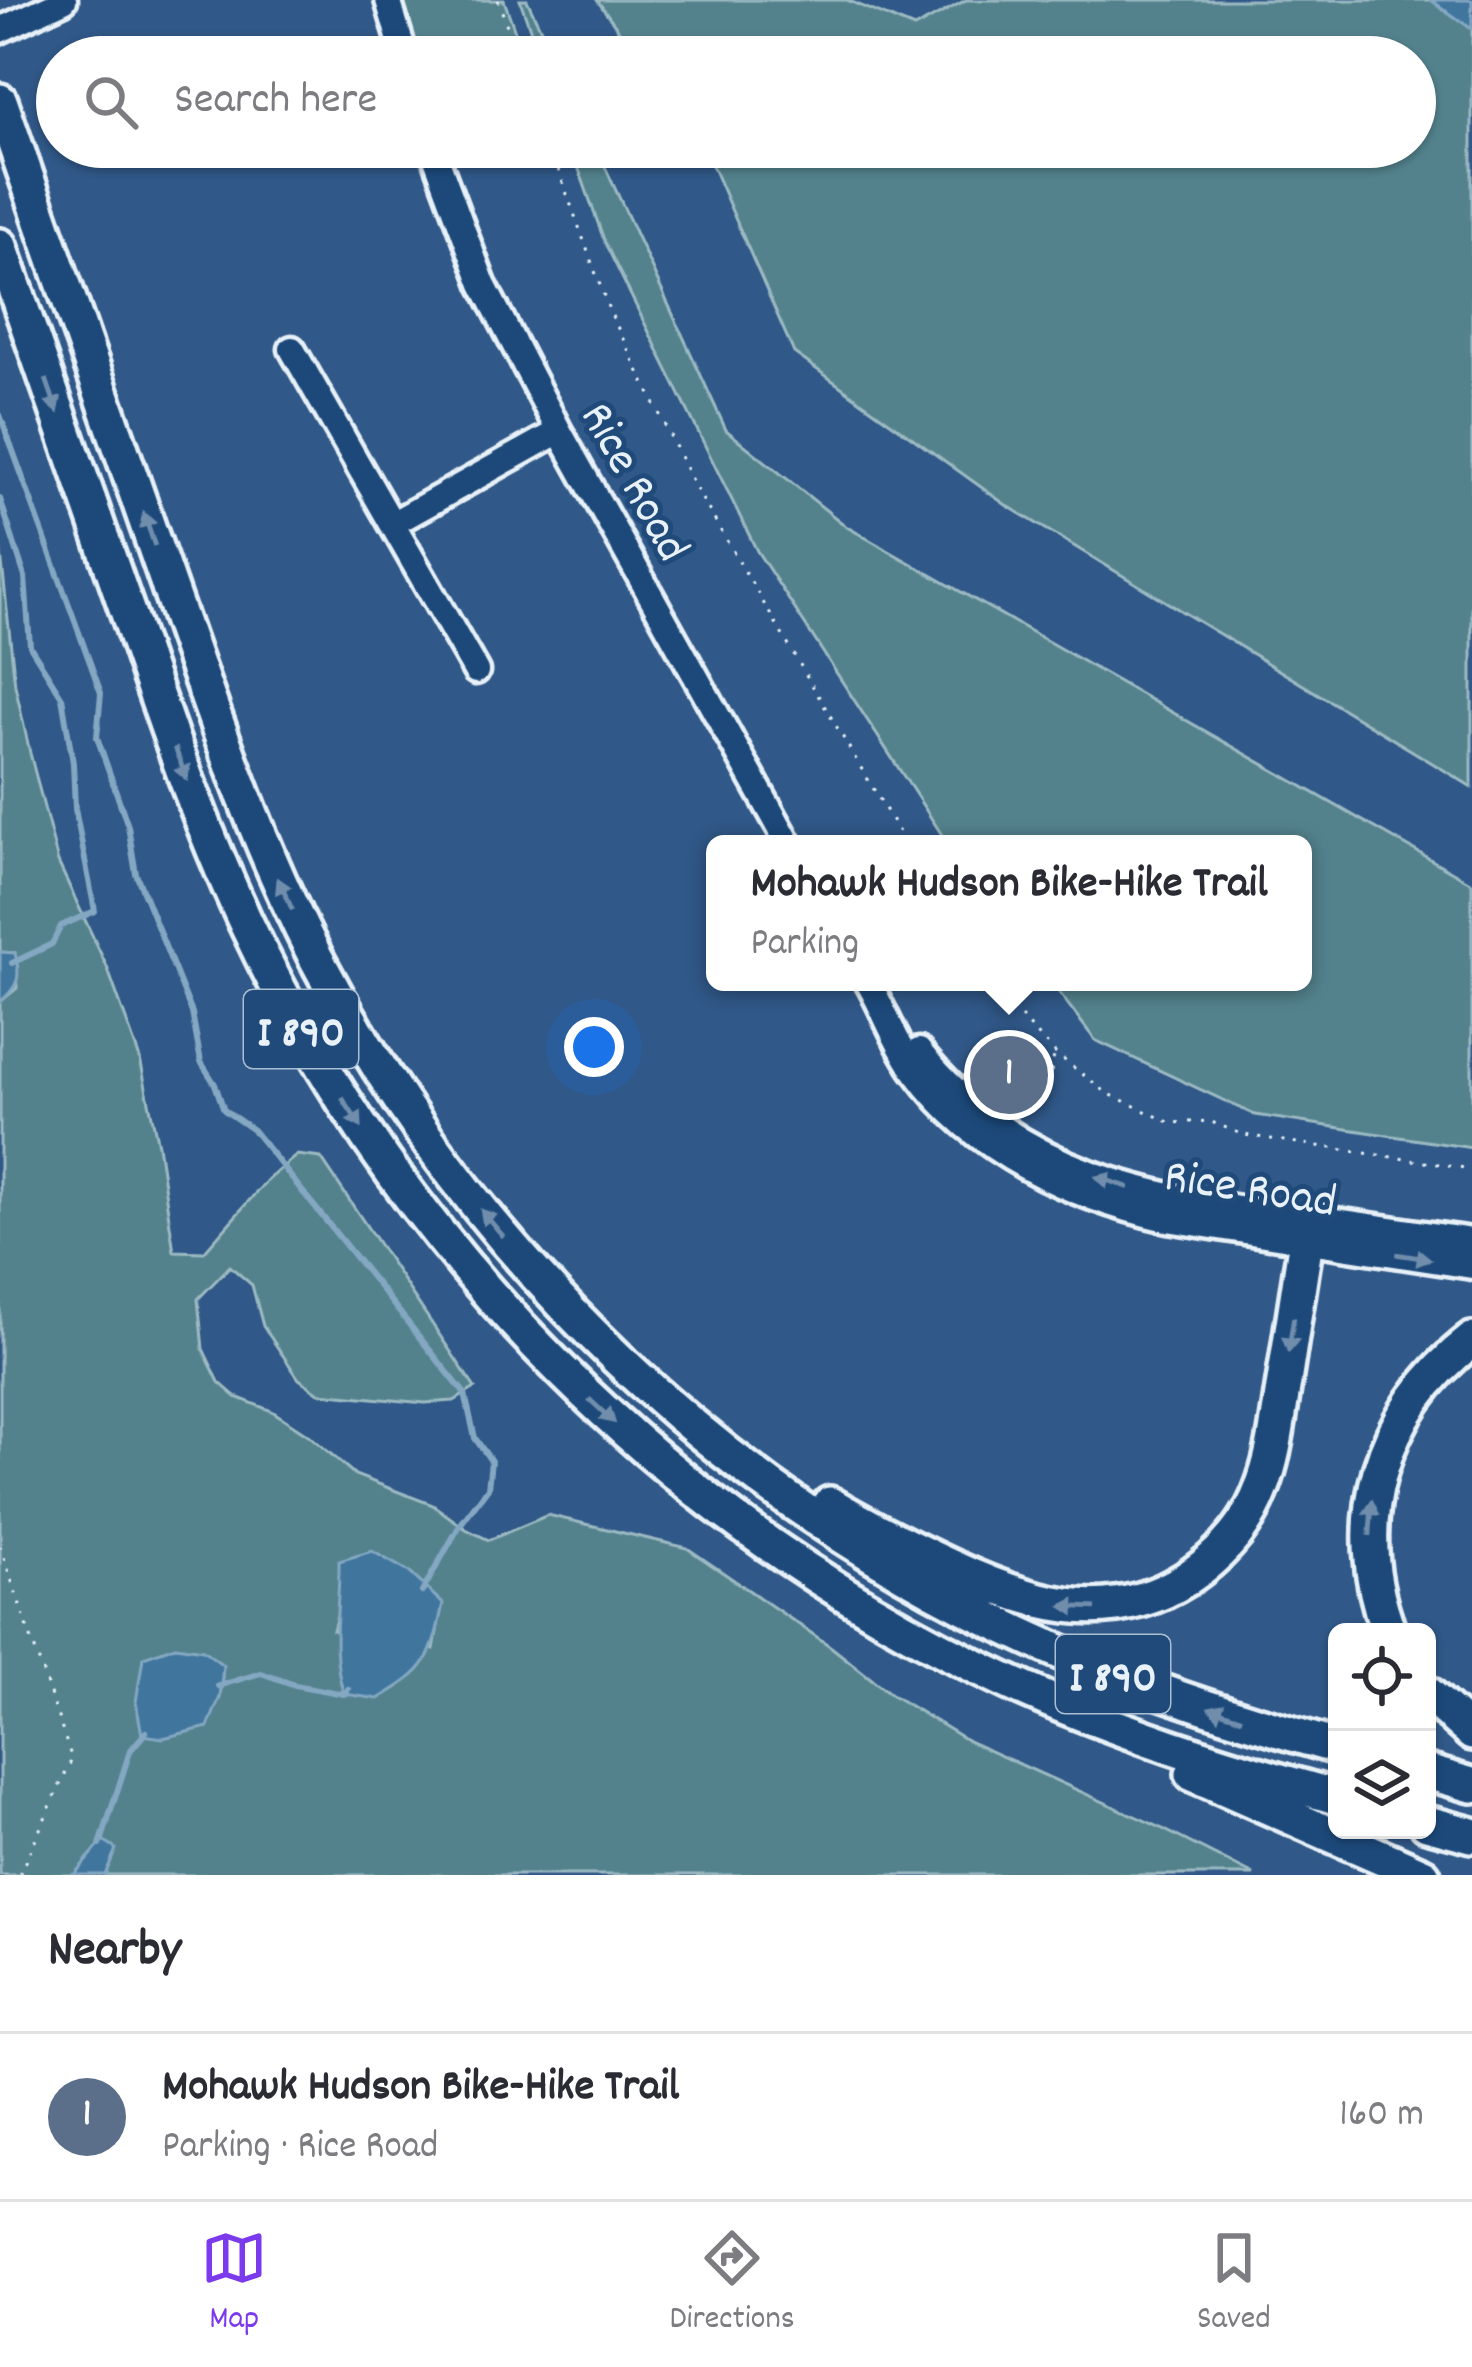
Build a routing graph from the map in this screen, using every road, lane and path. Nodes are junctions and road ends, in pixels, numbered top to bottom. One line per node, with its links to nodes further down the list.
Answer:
1 (64, 0): 4 (street)
2 (388, 0): 5 (street)
3 (498, 0): 6 (path)
4 (0, 30)
5 (399, 36)
6 (511, 36)
7 (0, 101): 26 (highway, I 890, one-way to 7)
8 (440, 168): 12 (street, Rice Road)
9 (558, 168): 16 (path)
10 (0, 245): 29 (highway, I 890, one-way to 29)
11 (292, 349): 13 (street)
12 (559, 431): 13 (street); 15 (street, Rice Road)
13 (392, 524): 14 (street)
14 (476, 671)
15 (784, 835)
16 (902, 835)
17 (873, 991): 22 (street, Rice Road)
18 (996, 991): 19 (path)
19 (1054, 1053): 20 (path); 21 (path)
20 (1029, 1097)
21 (1472, 1169)
22 (1308, 1230): 23 (main road, Rice Road); 24 (street, Rice Road, one-way to 24); 26 (highway, one-way to 26)
23 (1472, 1244)
24 (1472, 1266)
25 (1472, 1340): 28 (highway, one-way to 25)
26 (865, 1533): 32 (highway, I 890, one-way to 26)
27 (0, 1546): 38 (path)
28 (1386, 1623)
29 (923, 1640): 35 (highway, I 890); 39 (highway)
30 (1436, 1701): 31 (highway)
31 (1472, 1733)
32 (1328, 1744)
33 (1436, 1775): 34 (highway)
34 (1472, 1785)
35 (1328, 1794)
36 (1436, 1825): 37 (highway)
37 (1472, 1835)
38 (19, 1875)
39 (1423, 1875)

